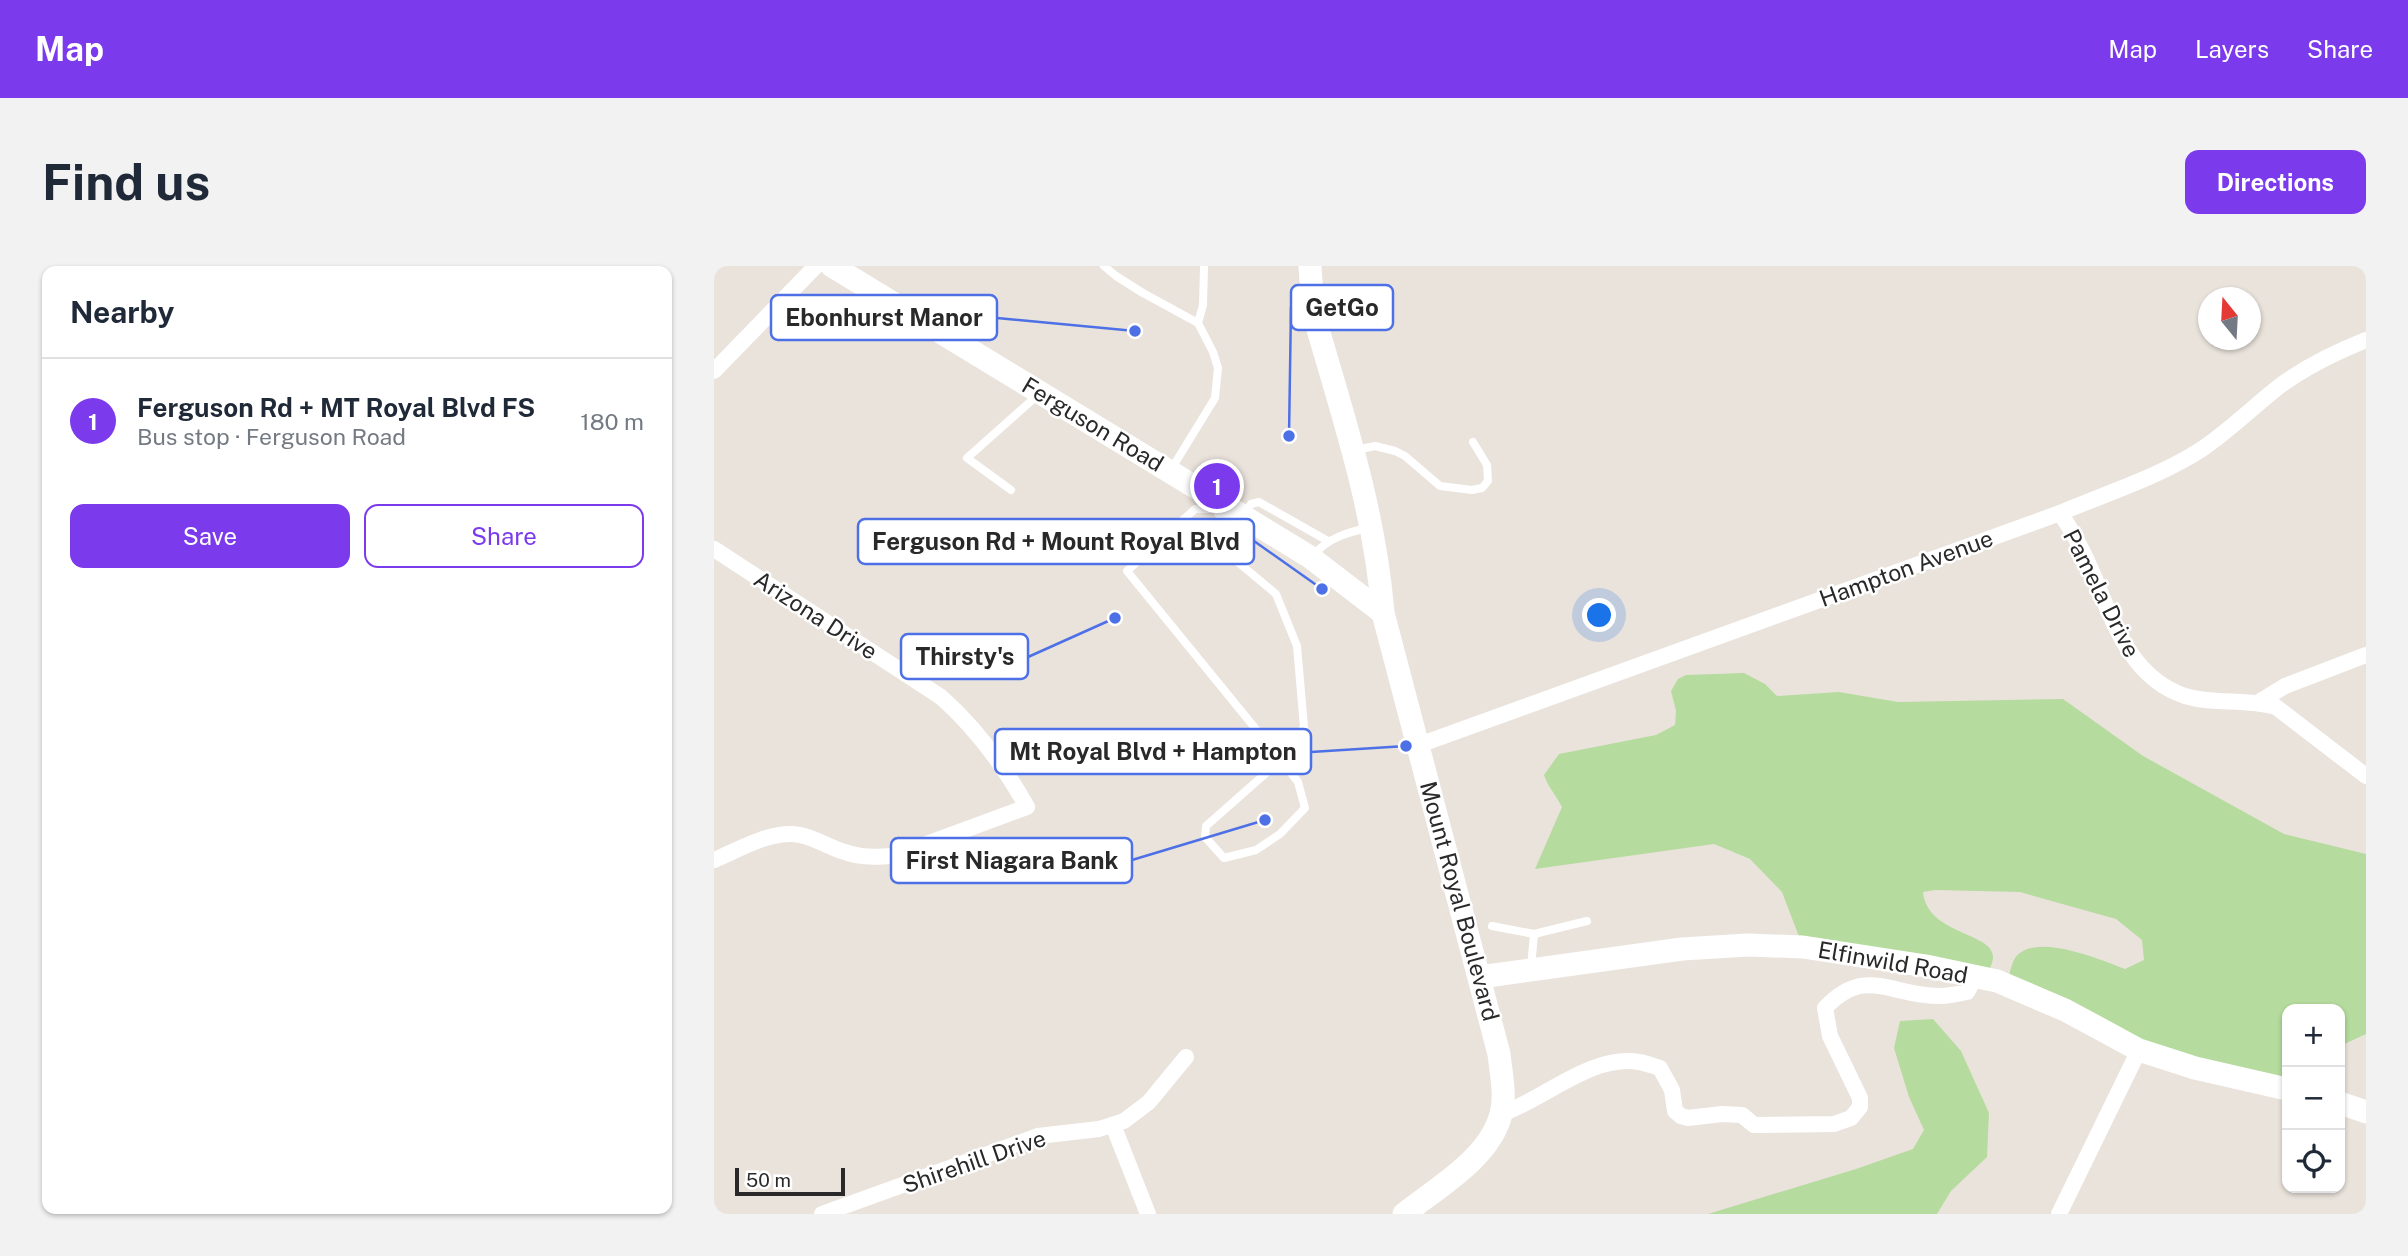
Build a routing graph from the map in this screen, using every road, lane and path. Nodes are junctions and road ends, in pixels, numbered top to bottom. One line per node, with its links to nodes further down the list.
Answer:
1 (816, 266): 8 (street)
2 (832, 266): 9 (street, Ferguson Road)
3 (1104, 266): 6 (lane)
4 (1204, 266): 6 (lane)
5 (1310, 266): 11 (street, Mount Royal Boulevard)
6 (1198, 323): 12 (lane)
7 (2366, 340): 15 (street, Hampton Avenue)
8 (714, 371)
9 (1041, 392): 12 (street, Ferguson Road); 13 (lane)
10 (1473, 442): 11 (lane)
11 (1354, 451): 18 (street, Mount Royal Boulevard)
12 (1170, 471): 14 (street, Ferguson Road)
13 (1011, 490)
14 (1218, 505): 16 (street, Ferguson Road); 17 (lane); 19 (lane)
15 (2060, 513): 25 (street, Pamela Drive); 26 (street, Hampton Avenue)
16 (1242, 515): 20 (lane); 22 (street, Ferguson Road)
17 (1185, 519): 19 (lane); 27 (lane)
18 (1363, 529): 20 (lane); 23 (street, Mount Royal Boulevard)
19 (1209, 538): 27 (lane)
20 (1328, 541): 22 (lane)
21 (714, 549): 29 (street, Arizona Drive)
22 (1310, 557): 23 (street, Ferguson Road)
23 (1383, 613): 26 (street, Mount Royal Boulevard)
24 (2366, 655): 25 (street)
25 (2259, 702): 28 (street, Pamela Drive)
26 (1419, 745): 35 (street, Mount Royal Boulevard)
27 (1281, 760): 27 (lane)
28 (2366, 776)
29 (714, 860)
30 (1587, 921): 32 (lane)
31 (1492, 926): 32 (lane)
32 (1534, 934): 33 (lane)
33 (1531, 970): 34 (street, Elfinwild Road); 35 (street, Elfinwild Road)
34 (1976, 976): 36 (street, Elfinwild Road); 41 (street)
35 (1480, 977): 41 (street, Mount Royal Boulevard)
36 (2139, 1050): 38 (street, Elfinwild Road); 46 (street)
37 (1185, 1057): 42 (street, Shirehill Drive)
38 (2282, 1088)
39 (2345, 1105): 40 (street)
40 (2366, 1112)
41 (1502, 1114): 45 (street, Mount Royal Boulevard)
42 (1113, 1125): 43 (street, Shirehill Drive); 44 (street)
43 (822, 1214)
44 (1148, 1214)
45 (1404, 1214)
46 (2059, 1214)

